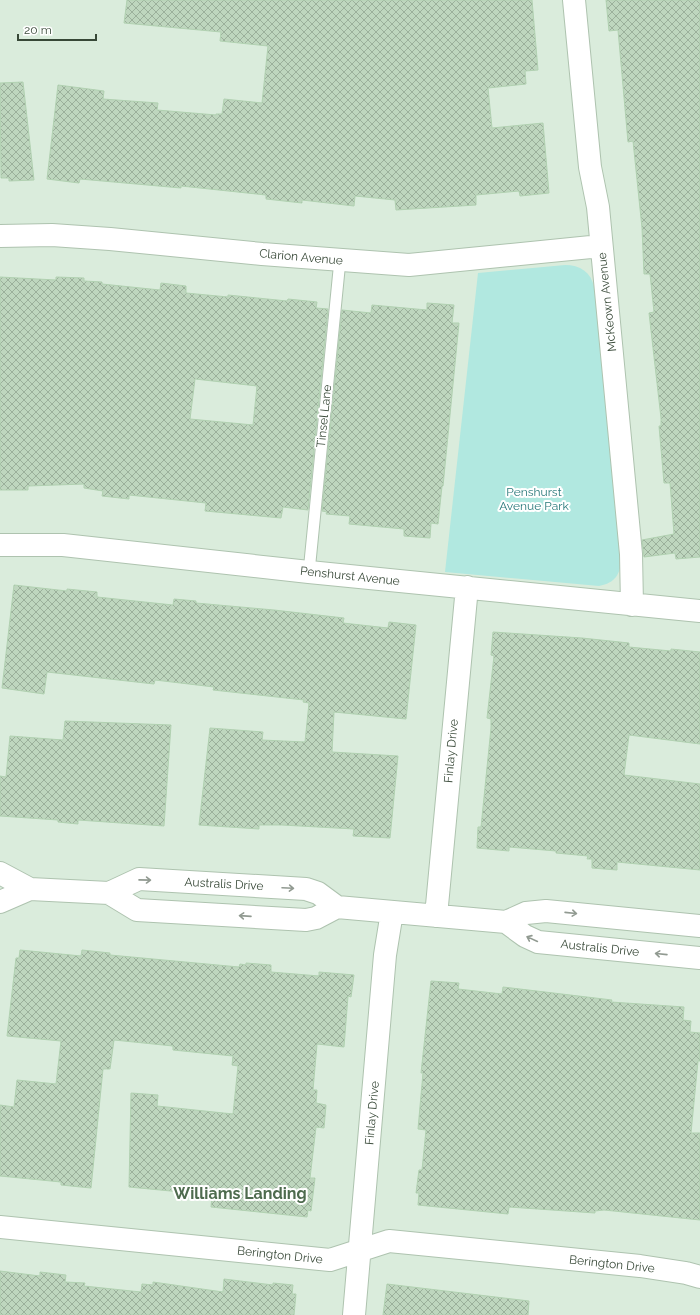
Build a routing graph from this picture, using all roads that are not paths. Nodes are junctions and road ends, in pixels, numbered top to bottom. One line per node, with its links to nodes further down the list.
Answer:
1 (574, 0): 3 (street, McKeown Avenue)
2 (0, 236): 4 (street, Clarion Avenue)
3 (601, 246): 4 (street, Clarion Avenue); 8 (street, McKeown Avenue)
4 (340, 260): 6 (lane, Tinsel Lane)
5 (0, 545): 6 (street, Penshurst Avenue)
6 (309, 572): 7 (street, Penshurst Avenue)
7 (467, 587): 8 (street, Penshurst Avenue); 16 (street, Finlay Drive)
8 (632, 605): 9 (street, Penshurst Avenue)
9 (700, 611)
10 (0, 873): 11 (street, Australis Drive)
11 (30, 889): 12 (street, Australis Drive); 13 (street, Australis Drive)
12 (109, 893): 14 (street, Australis Drive, one-way to 12); 14 (street, Australis Drive, one-way to 14)
13 (0, 902)
14 (337, 907): 15 (street)
15 (392, 912): 16 (street); 21 (street, Finlay Drive)
16 (436, 916): 17 (street)
17 (506, 922): 18 (street, one-way to 18); 19 (street, Australis Drive, one-way to 17)
18 (700, 926)
19 (700, 958)
20 (0, 1227): 21 (street, Berington Drive)
21 (361, 1251): 22 (street, Berington Drive); 23 (street, Finlay Drive)
22 (700, 1277)
23 (354, 1315)

